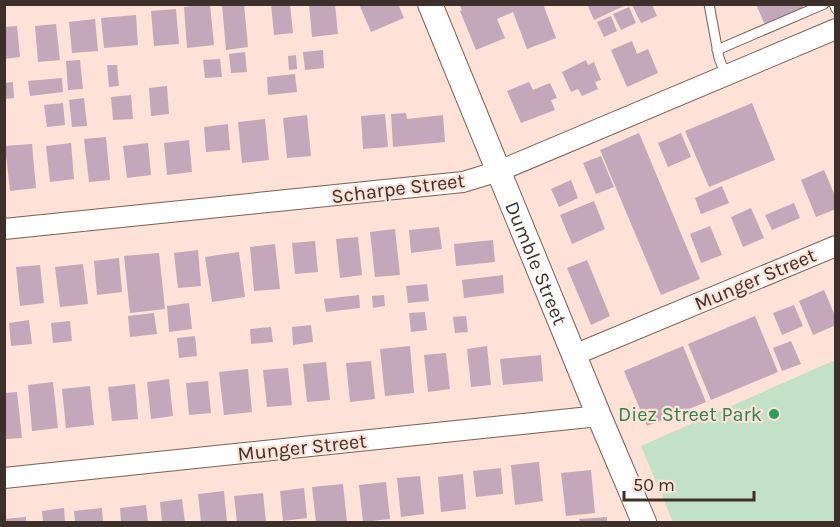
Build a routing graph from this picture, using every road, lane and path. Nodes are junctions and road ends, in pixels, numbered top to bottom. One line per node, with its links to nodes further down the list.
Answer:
1 (430, 4): 9 (street, Dumble Street)
2 (710, 4): 7 (lane)
3 (824, 4): 7 (lane)
4 (834, 4): 5 (lane)
5 (836, 9)
6 (836, 29): 8 (street, Scharpe Street)
7 (717, 50): 8 (lane)
8 (726, 76): 9 (street, Scharpe Street)
9 (499, 171): 10 (street, Scharpe Street); 12 (street, Dumble Street)
10 (4, 229)
11 (836, 246): 12 (street, Munger Street)
12 (574, 355): 13 (street, Dumble Street)
13 (599, 416): 14 (street, Munger Street); 15 (street, Dumble Street)
14 (4, 478)
15 (644, 522)

